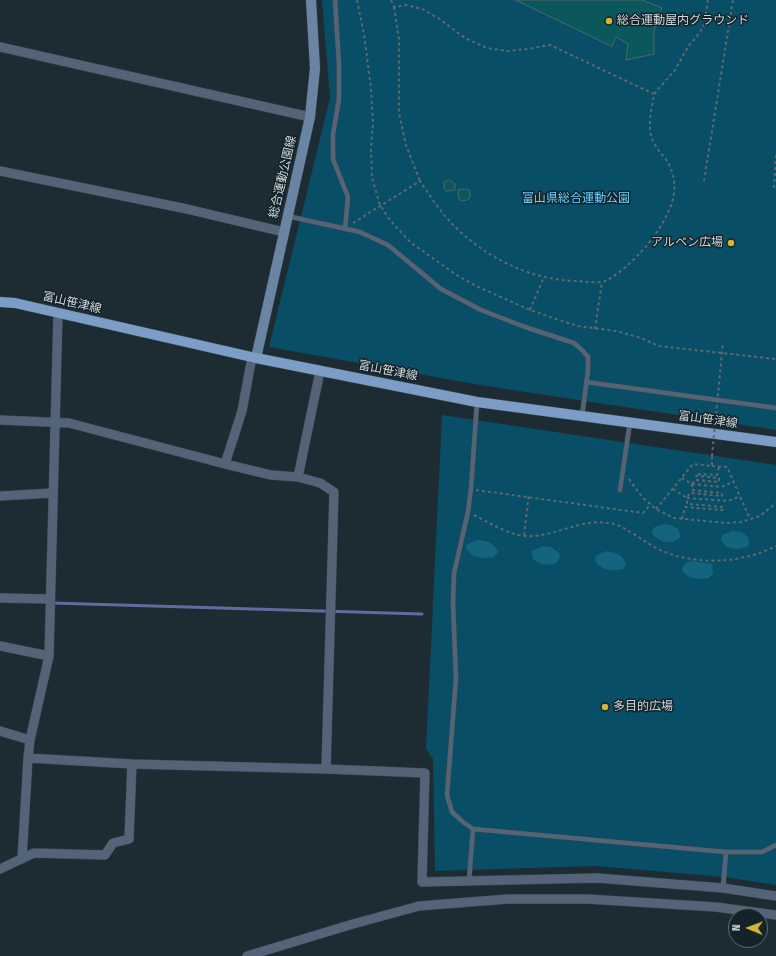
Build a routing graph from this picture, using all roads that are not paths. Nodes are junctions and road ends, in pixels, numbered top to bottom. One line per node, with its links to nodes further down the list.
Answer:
1 (311, 0): 4 (main road, 総合運動公園線)
2 (335, 0): 7 (lane)
3 (0, 47): 4 (street)
4 (310, 117): 6 (main road, 総合運動公園線)
5 (0, 171): 8 (street)
6 (287, 216): 7 (lane); 8 (main road, 総合運動公園線)
7 (345, 229): 13 (lane)
8 (284, 232): 11 (main road, 総合運動公園線)
9 (0, 302): 10 (main road, 富山笹津線)
10 (58, 313): 11 (main road, 富山笹津線); 18 (street)
11 (254, 357): 12 (main road, 富山笹津線); 21 (street)
12 (320, 371): 14 (main road, 富山笹津線); 22 (street)
13 (586, 382): 15 (lane); 16 (lane)
14 (477, 402): 16 (main road, 富山笹津線); 35 (lane)
15 (776, 408)
16 (582, 416): 19 (main road, 富山笹津線)
17 (0, 420): 18 (street)
18 (55, 421): 21 (street); 24 (street)
19 (630, 422): 20 (main road, 富山笹津線); 23 (lane)
20 (776, 442)
21 (225, 464): 22 (street)
22 (298, 477): 34 (street)
23 (620, 490)
24 (53, 493): 25 (street); 27 (street)
25 (0, 496)
26 (0, 598): 27 (street)
27 (50, 602): 29 (street)
28 (0, 646): 29 (street)
29 (49, 656): 31 (street)
30 (0, 731): 31 (street)
31 (30, 740): 32 (street)
32 (28, 758): 33 (street); 38 (street)
33 (132, 764): 34 (street); 38 (street)
34 (326, 769): 40 (street)
35 (473, 828): 37 (lane); 40 (lane)
36 (776, 845): 37 (lane)
37 (726, 852): 41 (lane)
38 (22, 859): 39 (street)
39 (0, 869)
40 (469, 881): 41 (street)
41 (723, 888): 42 (street)
42 (776, 896)
43 (776, 915): 44 (street)
44 (247, 956)

